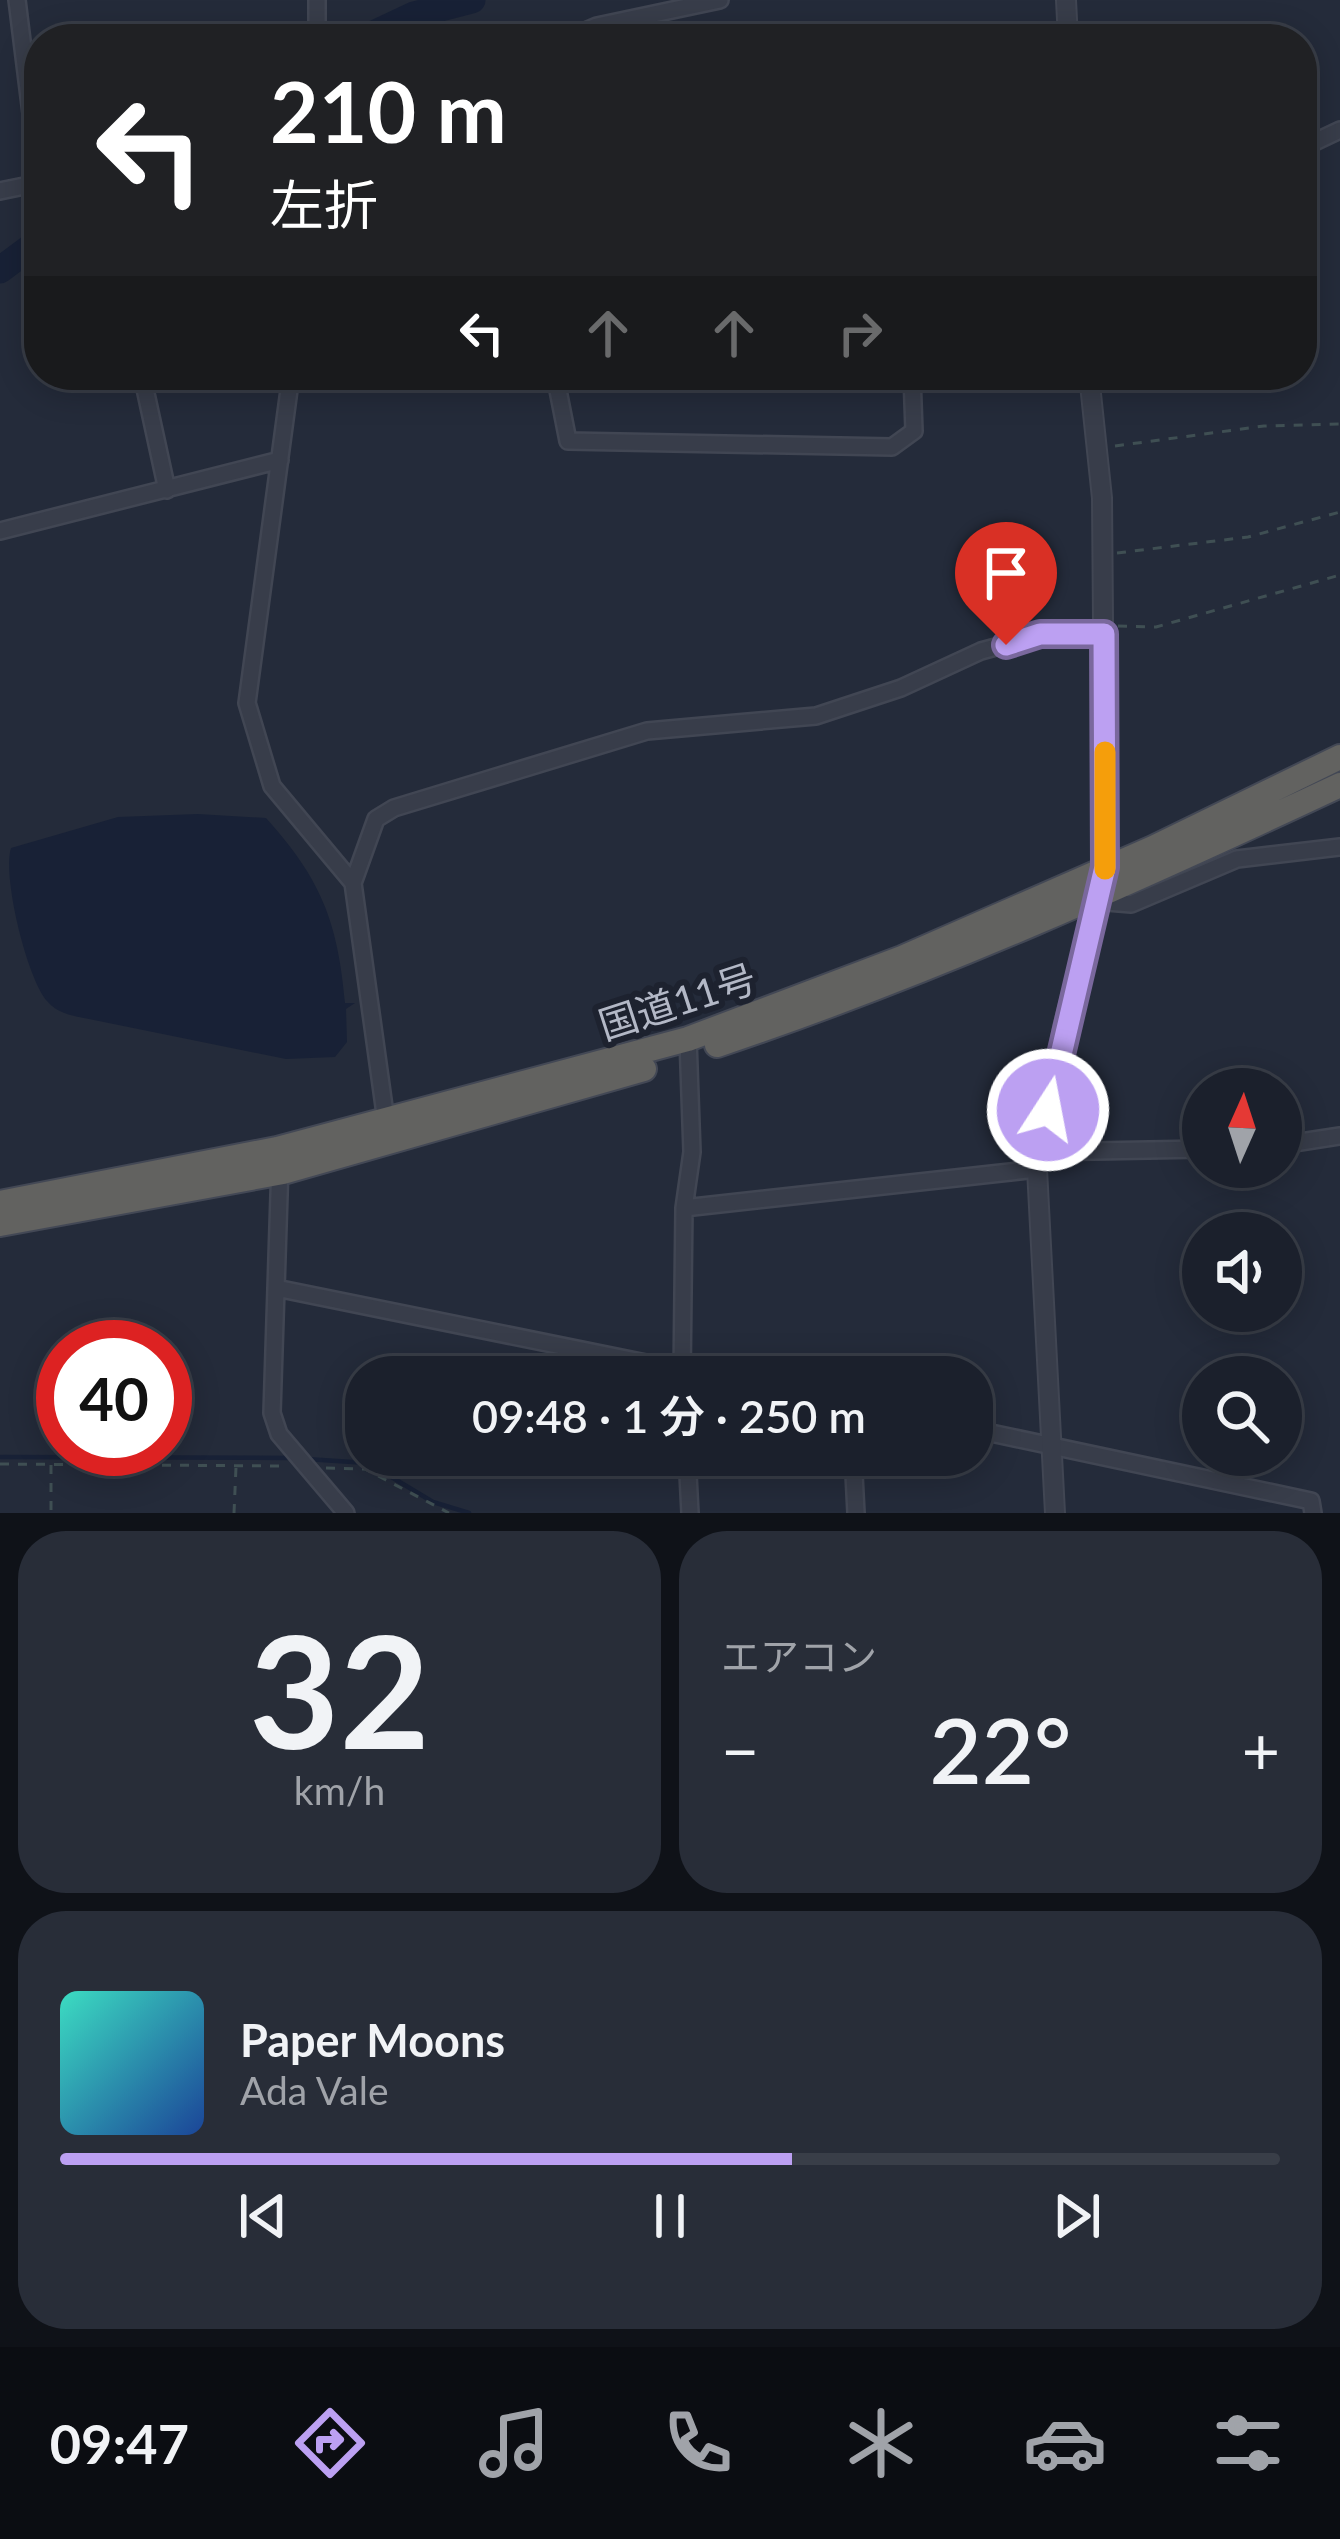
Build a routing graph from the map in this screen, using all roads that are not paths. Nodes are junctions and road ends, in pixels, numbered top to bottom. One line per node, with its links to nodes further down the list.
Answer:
1 (17, 0): 4 (street)
2 (719, 0): 3 (street)
3 (606, 24)
4 (24, 57)
5 (145, 390): 11 (street)
6 (289, 390): 10 (street)
7 (558, 390): 8 (street)
8 (913, 390)
9 (1091, 390): 13 (street)
10 (280, 460): 11 (street); 18 (street)
11 (167, 490): 12 (street)
12 (0, 531)
13 (1104, 630): 17 (street); 18 (street)
14 (1340, 758): 17 (highway, 国道11号)
15 (1340, 784): 19 (highway, 国道11号)
16 (1340, 847): 19 (street)
17 (1105, 867): 19 (street); 20 (highway, 国道11号)
18 (353, 883): 21 (street)
19 (1093, 901): 20 (highway, 国道11号); 25 (street)
20 (687, 1047): 21 (highway, 国道11号); 26 (highway, 国道11号); 28 (street)
21 (386, 1121): 26 (highway, 国道11号)
22 (1340, 1136): 23 (street)
23 (1302, 1142)
24 (1182, 1150): 25 (street)
25 (1039, 1160): 28 (street); 34 (street)
26 (280, 1161): 27 (highway, 国道11号); 29 (highway, 国道11号); 30 (street)
27 (0, 1203)
28 (684, 1208): 32 (street)
29 (0, 1224)
30 (276, 1288): 31 (street); 37 (street)
31 (596, 1356)
32 (681, 1356)
33 (993, 1433): 34 (street)
34 (1053, 1446): 40 (street); 41 (street)
35 (688, 1476): 38 (street)
36 (854, 1476): 39 (street)
37 (346, 1513)
38 (690, 1513)
39 (856, 1513)
40 (1055, 1513)
41 (1313, 1513)

